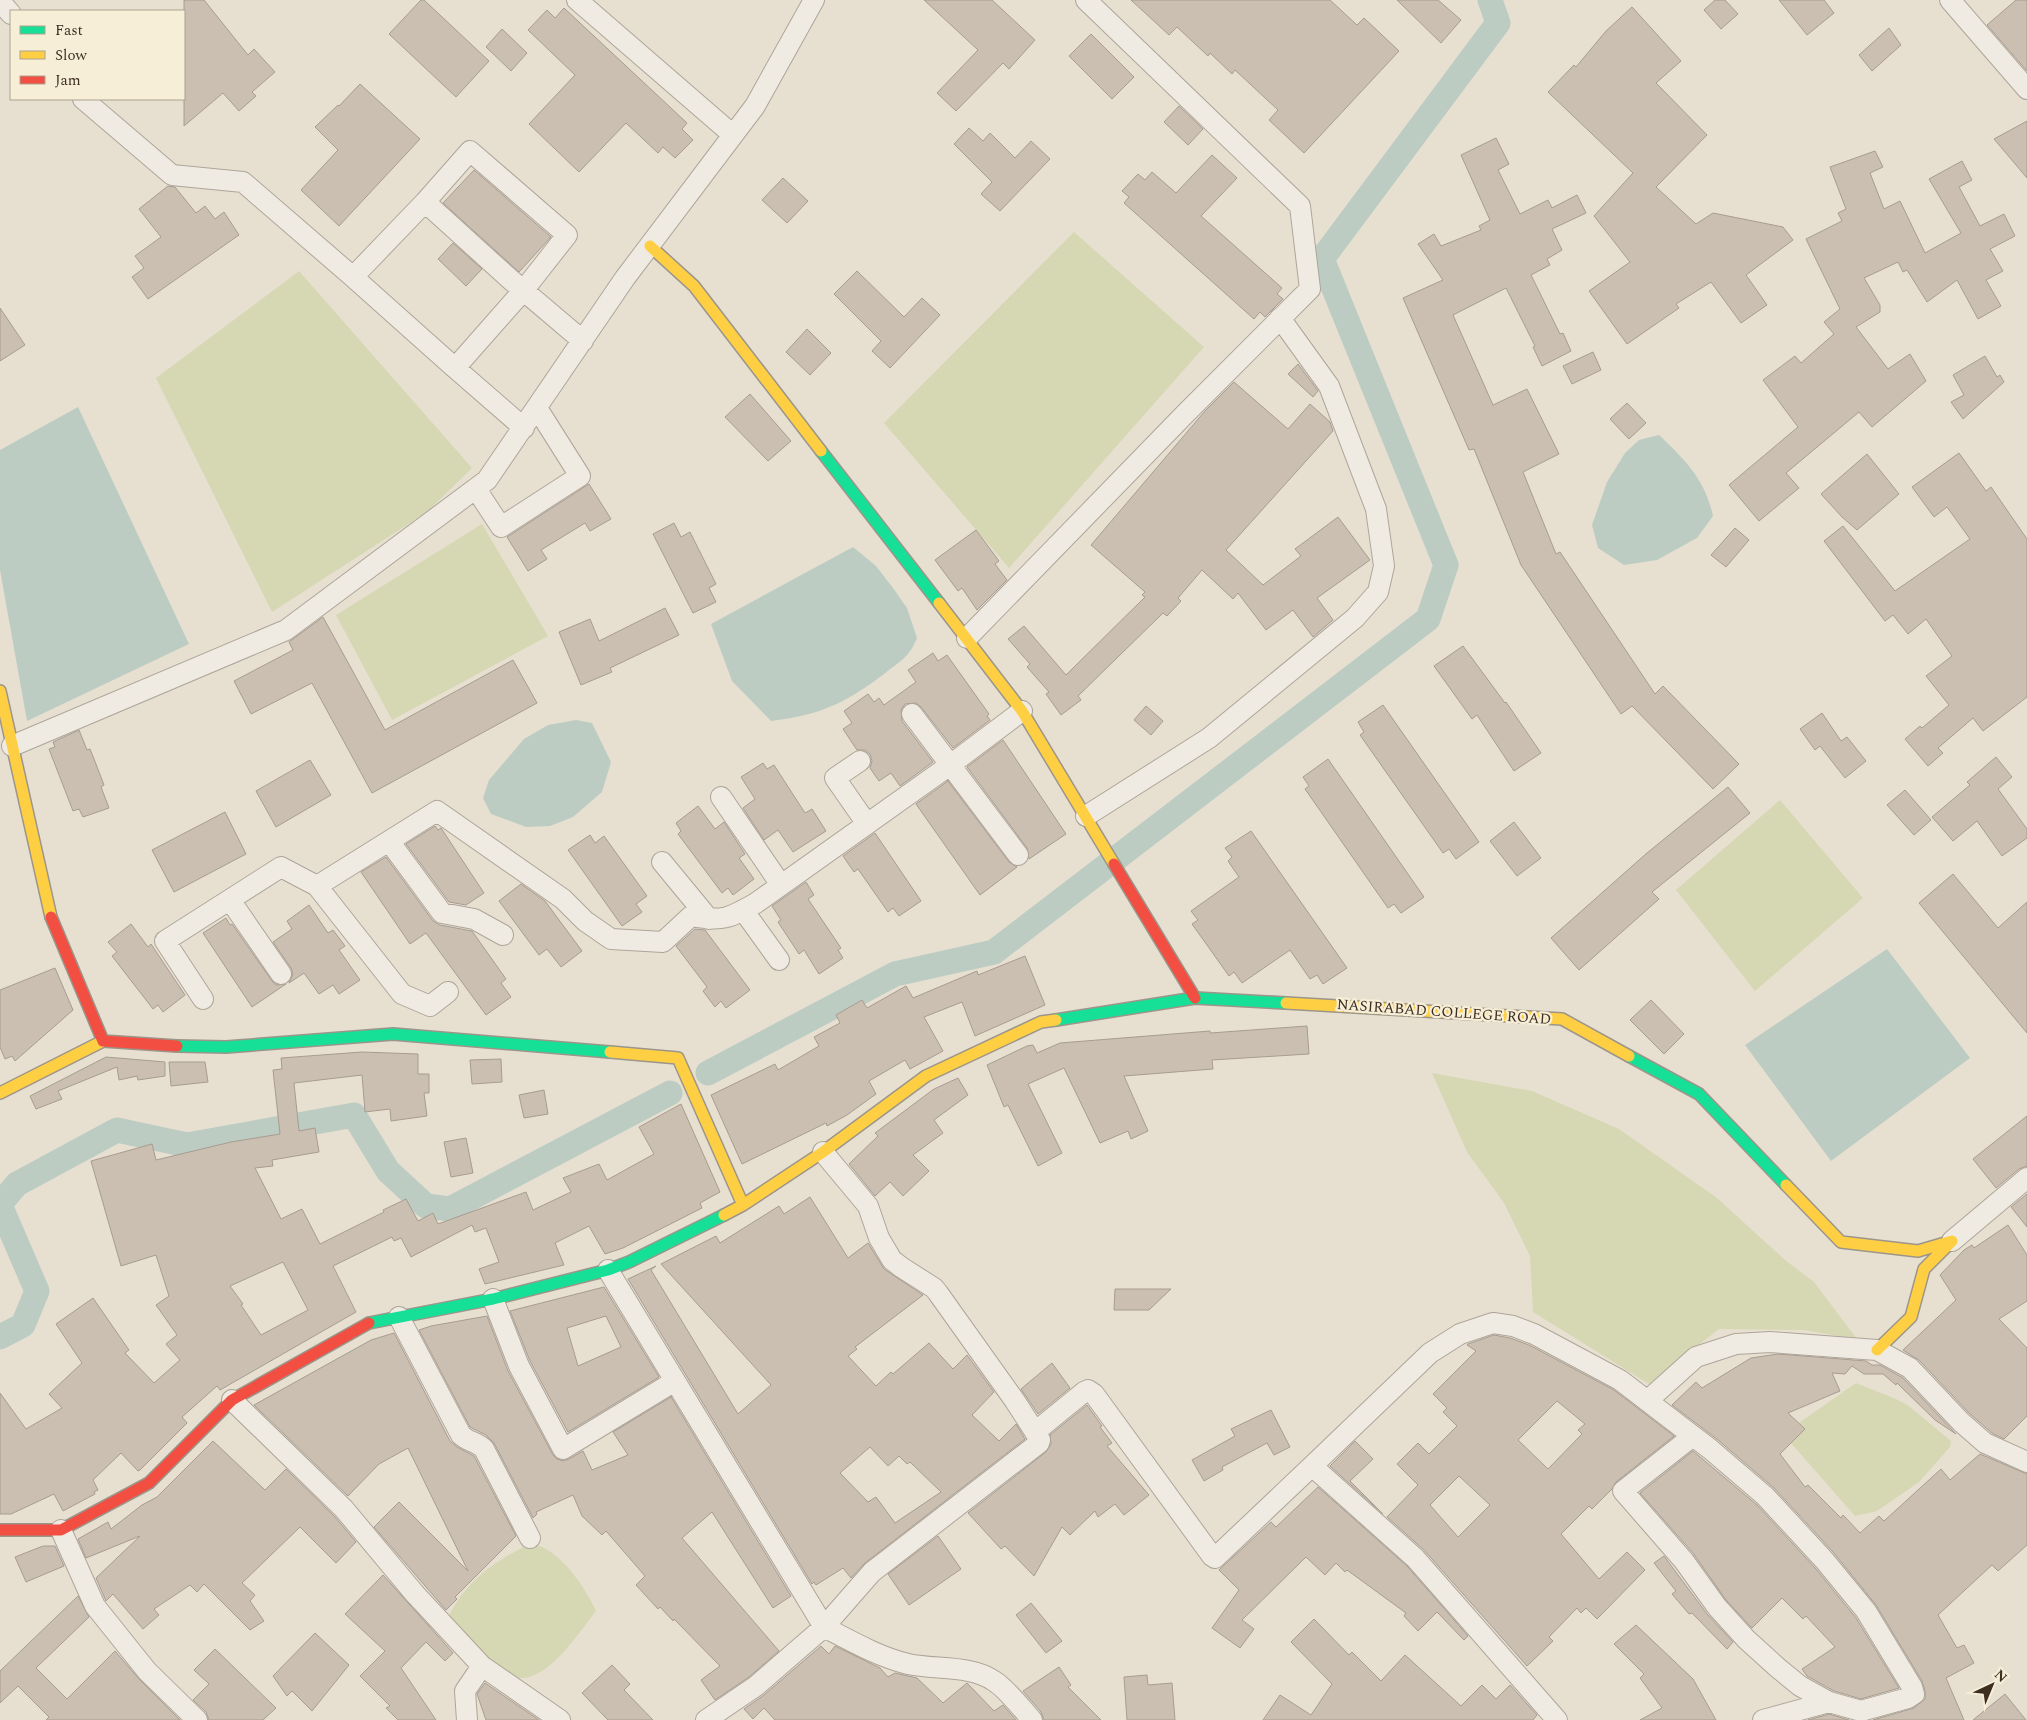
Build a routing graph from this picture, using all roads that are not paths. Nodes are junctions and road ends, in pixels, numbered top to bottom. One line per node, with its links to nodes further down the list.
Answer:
1 (577, 0): 9 (street)
2 (814, 0): 9 (street)
3 (1086, 0): 14 (street)
4 (1950, 0): 7 (street)
5 (0, 1): 6 (street)
6 (10, 13)
7 (2027, 89)
8 (84, 100): 12 (street)
9 (733, 135): 11 (street)
10 (425, 202): 12 (street); 13 (street); 13 (street)
11 (650, 246): 15 (street); 20 (street)
12 (353, 277): 16 (street)
13 (523, 291): 15 (street); 16 (street)
14 (1280, 318): 20 (street); 28 (street)
15 (583, 341): 17 (street)
16 (455, 368): 18 (street)
17 (537, 408): 18 (street); 19 (street)
18 (524, 428): 19 (street)
19 (476, 489): 24 (street)
20 (967, 638): 22 (street)
21 (0, 690): 24 (street)
22 (1022, 711): 26 (street); 28 (street)
23 (912, 714): 26 (street)
24 (12, 746): 44 (street)
25 (860, 761): 29 (street)
26 (950, 765): 29 (street); 31 (street)
27 (721, 797): 33 (street)
28 (1086, 816): 42 (street)
29 (868, 824): 33 (street)
30 (389, 841): 34 (street); 37 (street); 38 (street)
31 (1018, 855)
32 (662, 862): 37 (street)
33 (781, 885): 36 (street)
34 (317, 886): 35 (street); 41 (street)
35 (230, 900): 40 (street); 43 (street)
36 (743, 910): 37 (street); 39 (street)
37 (709, 919)
38 (503, 935)
39 (778, 960)
40 (281, 974)
41 (448, 992)
42 (1195, 998): 46 (street, NASIRABAD COLLEGE ROAD); 49 (street, NASIRABAD COLLEGE ROAD)
43 (203, 999)
44 (103, 1041): 45 (street); 48 (street)
45 (0, 1093)
46 (823, 1152): 48 (street, NASIRABAD COLLEGE ROAD); 57 (street)
47 (2027, 1178): 49 (street)
48 (743, 1205): 50 (street, NASIRABAD COLLEGE ROAD)
49 (1952, 1241): 53 (street)
50 (608, 1270): 51 (street, NASIRABAD COLLEGE ROAD); 54 (street)
51 (493, 1300): 52 (street, NASIRABAD COLLEGE ROAD); 54 (street)
52 (399, 1316): 55 (street, NASIRABAD COLLEGE ROAD); 63 (street)
53 (1878, 1350): 56 (street); 59 (street)
54 (675, 1381): 64 (street)
55 (232, 1400): 62 (street, NASIRABAD COLLEGE ROAD); 65 (street)
56 (1647, 1402): 58 (street); 60 (street)
57 (1035, 1432): 60 (street); 64 (street)
58 (1693, 1436): 66 (street); 66 (street)
59 (2027, 1462)
60 (1312, 1466): 72 (street)
61 (0, 1530): 62 (street)
62 (61, 1530): 67 (street)
63 (530, 1538)
64 (824, 1627): 70 (street); 71 (street)
65 (482, 1666): 68 (street); 69 (street)
66 (1829, 1702): 73 (street)
67 (197, 1720)
68 (467, 1720)
69 (560, 1720)
70 (706, 1720)
71 (1032, 1720)
72 (1557, 1720)
73 (1763, 1720)

